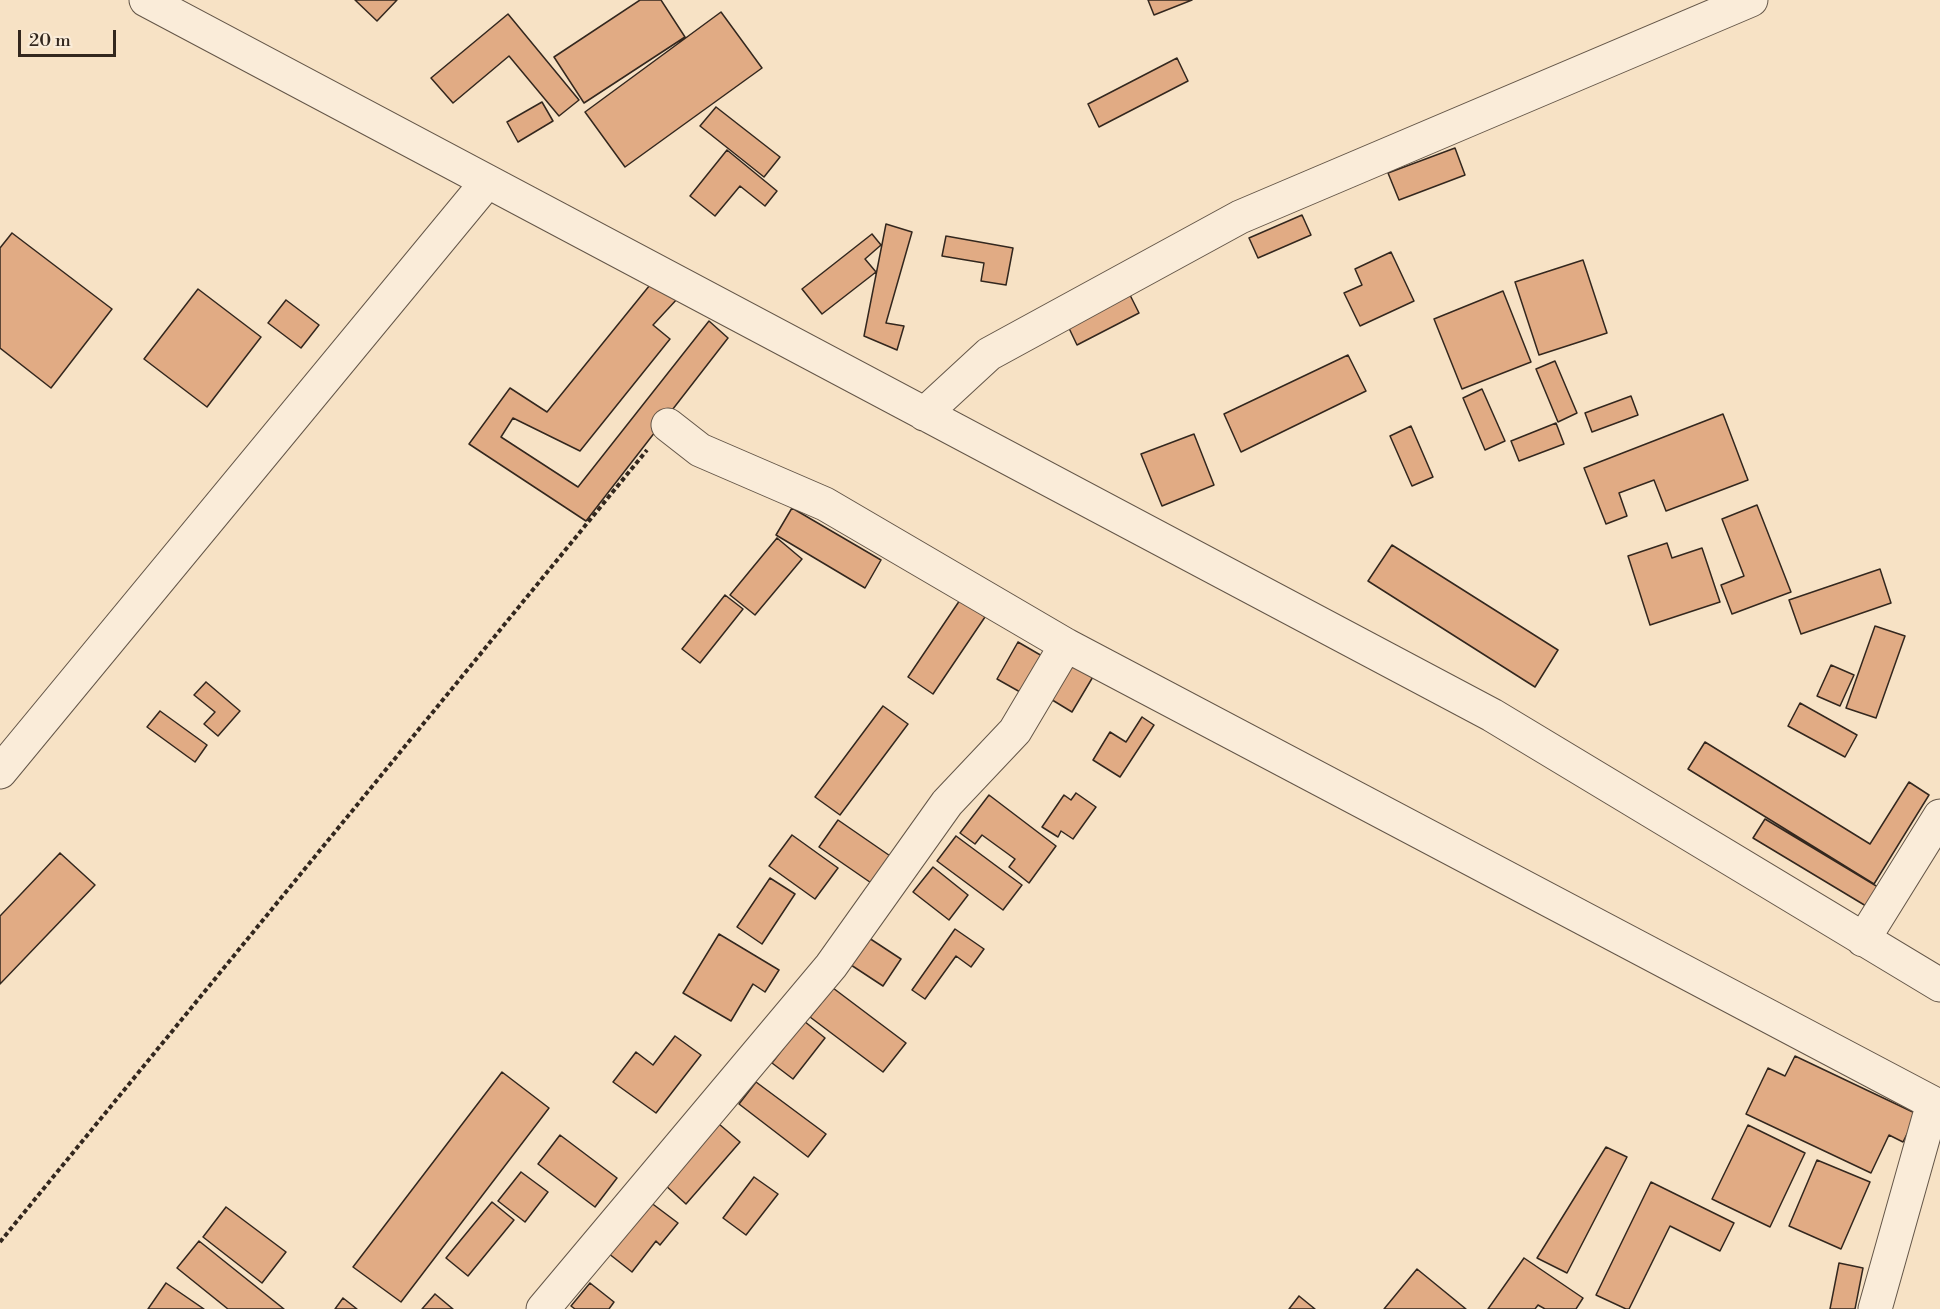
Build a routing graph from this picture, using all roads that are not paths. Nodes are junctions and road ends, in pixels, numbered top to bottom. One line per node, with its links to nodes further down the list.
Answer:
1 (146, 0): 3 (street)
2 (1751, 0): 4 (street)
3 (487, 182): 4 (street); 7 (street)
4 (924, 414): 9 (street)
5 (668, 425): 6 (street)
6 (1066, 645): 11 (street); 12 (street)
7 (0, 772)
8 (1940, 816): 9 (street)
9 (1863, 940): 10 (street)
10 (1940, 986)
11 (1936, 1107): 13 (street)
12 (543, 1309)
13 (1875, 1309)

